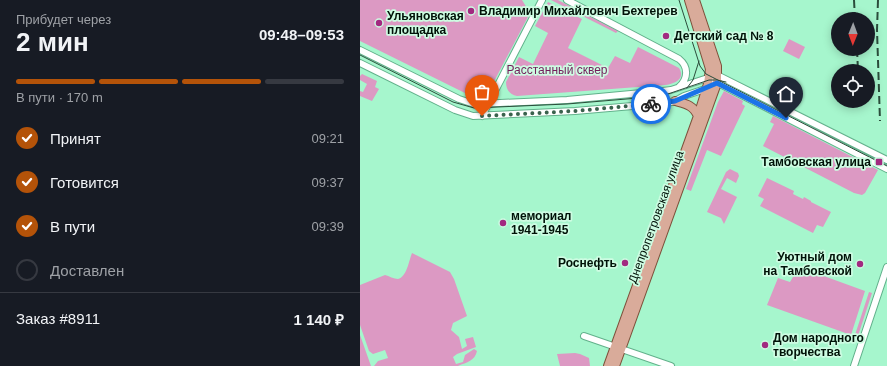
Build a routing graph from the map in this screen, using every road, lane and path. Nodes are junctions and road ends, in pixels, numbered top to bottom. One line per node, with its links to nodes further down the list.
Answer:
1 (542, 0): 11 (street)
2 (568, 0): 8 (street)
3 (689, 0): 7 (main road)
4 (695, 0): 7 (main road)
5 (360, 50): 11 (street)
6 (360, 63): 12 (street)
7 (715, 78): 8 (street); 9 (main road, Днепропетровская улица); 14 (street); 15 (street); 18 (main road, Днепропетровская улица)
8 (677, 88): 11 (street)
9 (707, 88): 10 (street); 13 (main road, Днепропетровская улица)
10 (675, 101): 12 (street); 13 (main road)
11 (488, 104): 12 (street)
12 (482, 116)
13 (698, 116): 18 (main road, Днепропетровская улица)
14 (887, 160)
15 (887, 169)
16 (887, 267): 22 (street)
17 (584, 336): 18 (street)
18 (618, 348): 19 (main road, Днепропетровская улица); 20 (main road, Днепропетровская улица); 21 (street)
19 (608, 366)
20 (615, 366)
21 (671, 366)
22 (854, 366)

